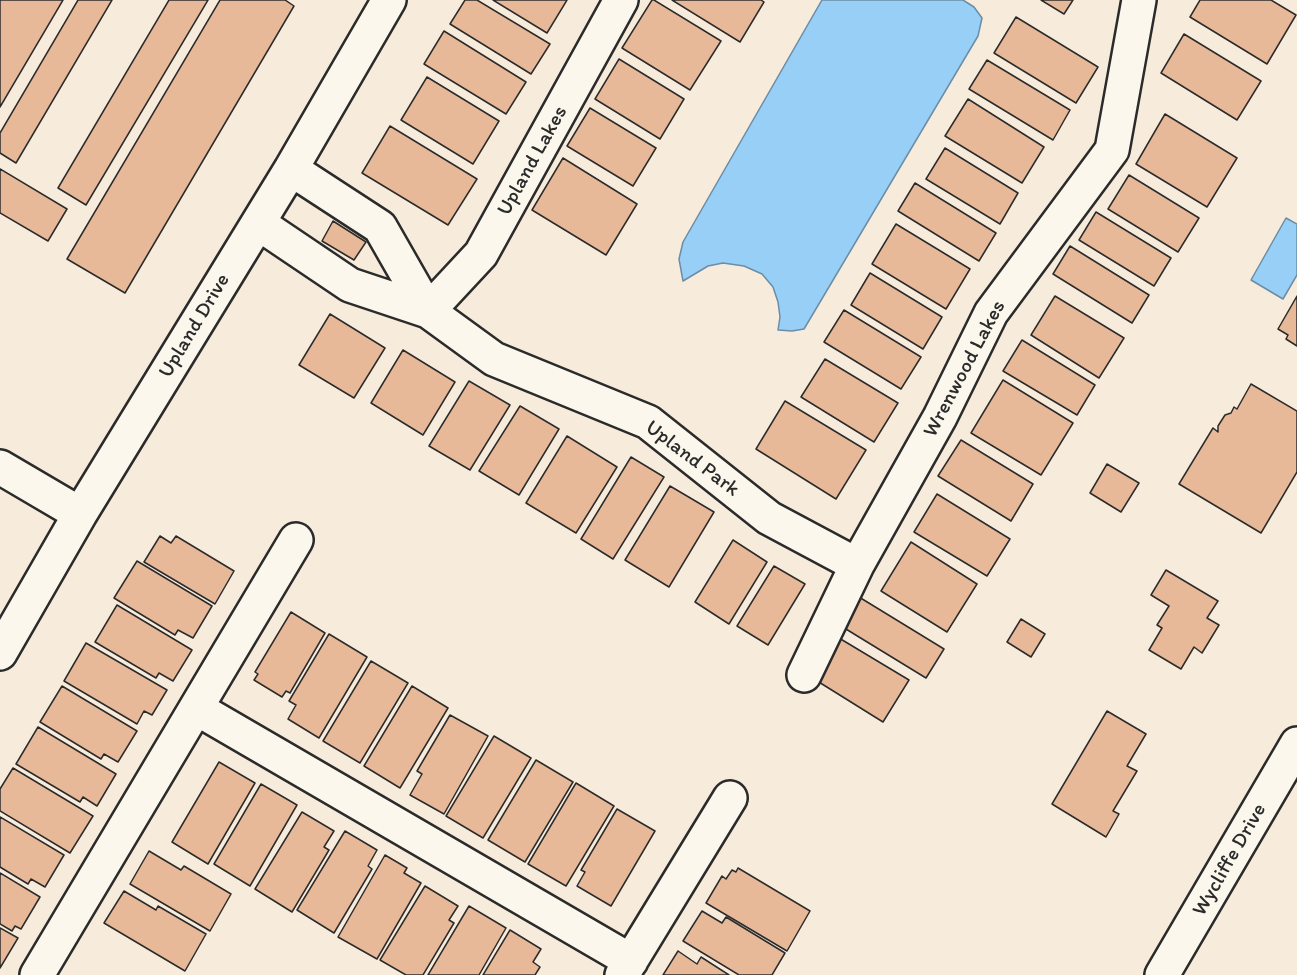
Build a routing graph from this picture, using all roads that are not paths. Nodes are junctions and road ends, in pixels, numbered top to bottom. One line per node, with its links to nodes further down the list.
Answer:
1 (389, 0): 4 (street, Upland Drive)
2 (621, 0): 6 (street, Upland Lakes)
3 (1139, 0): 10 (street, Wrenwood Lakes)
4 (291, 170): 5 (street, Upland Drive); 6 (street, Upland Park)
5 (258, 223): 6 (street, Upland Park); 8 (street, Upland Drive)
6 (428, 310): 10 (street, Upland Park)
7 (0, 467): 8 (street)
8 (80, 514): 11 (street, Upland Drive)
9 (296, 540): 13 (street)
10 (857, 565): 12 (street, Wrenwood Lakes)
11 (0, 653)
12 (804, 675)
13 (196, 708): 16 (street); 17 (street)
14 (1297, 744): 18 (street, Wycliffe Drive)
15 (730, 798): 16 (street)
16 (627, 968)
17 (37, 975)
18 (1162, 975)

